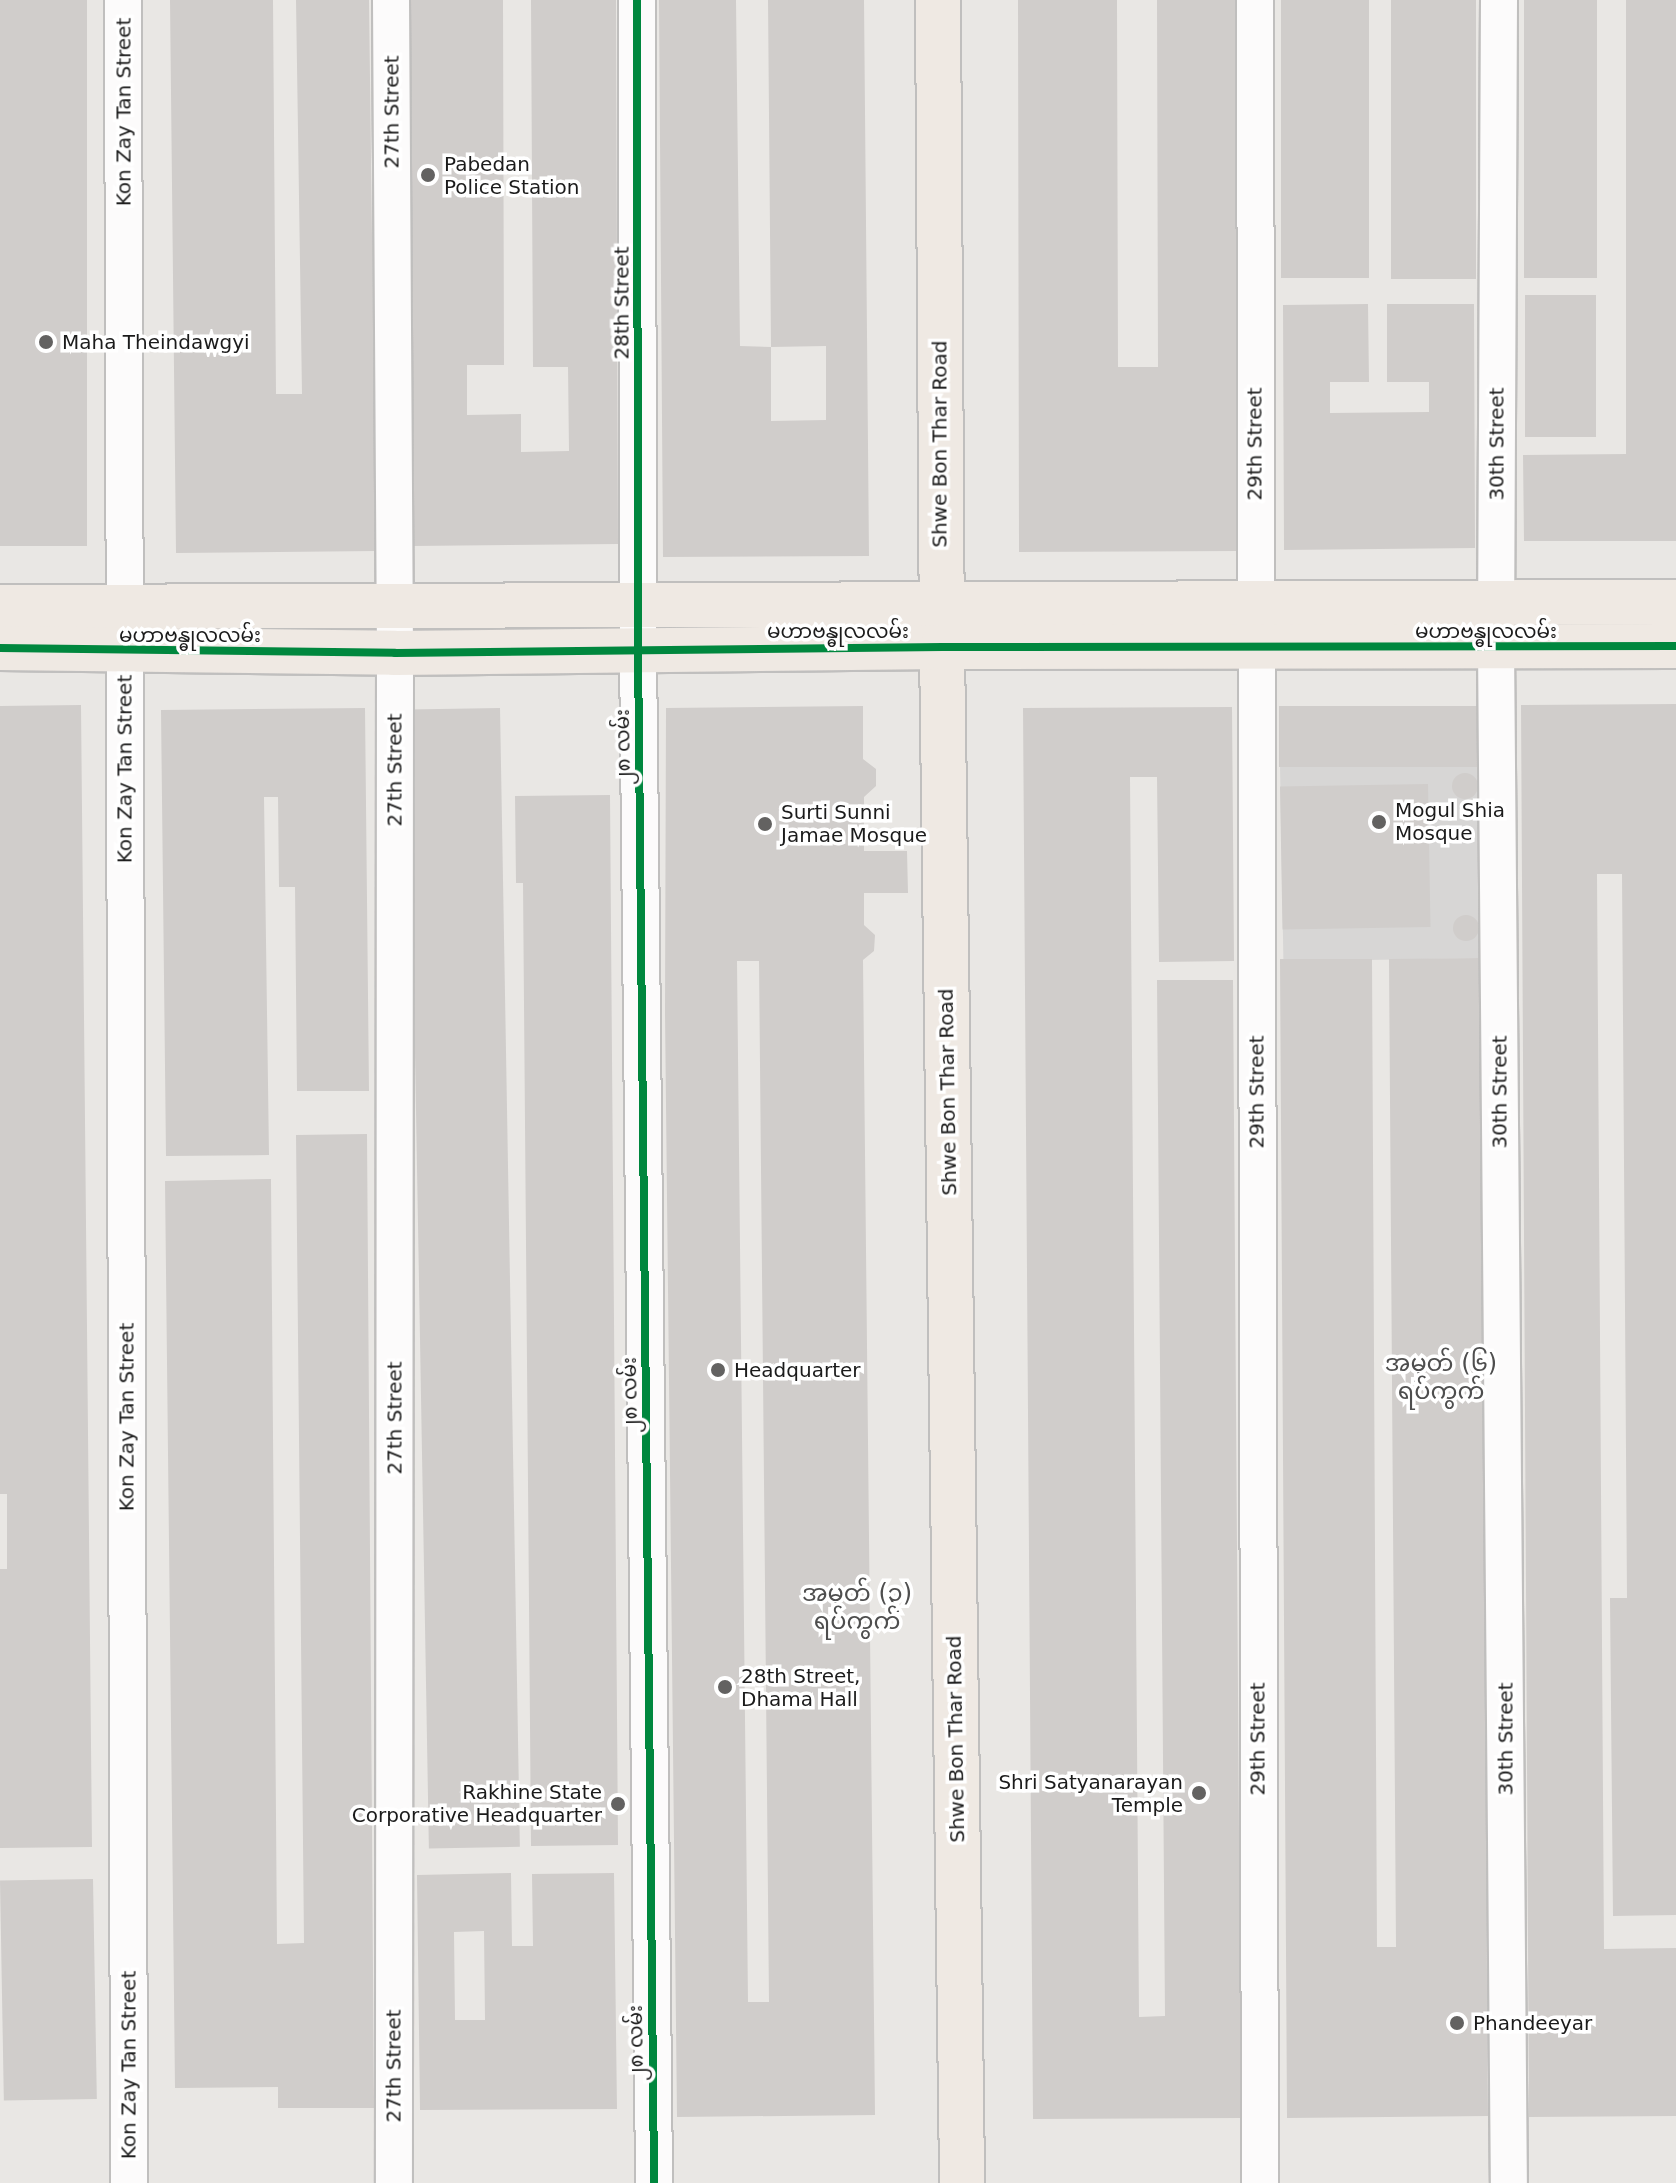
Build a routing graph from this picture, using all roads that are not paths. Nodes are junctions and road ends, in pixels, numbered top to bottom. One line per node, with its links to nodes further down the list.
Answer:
1 (123, 0): 14 (street, Kon Zay Tan Street)
2 (391, 0): 11 (street, 27th Street)
3 (637, 0): 13 (street, 28th Street)
4 (938, 0): 12 (main road, Shwe Bon Thar Road)
5 (1255, 0): 9 (street, 29th Street)
6 (1499, 0): 7 (street, 30th Street)
7 (1497, 602): 8 (main road, မဟာဗန္ဓုလလမ်း); 9 (main road, မဟာဗန္ဓုလလမ်း); 15 (street, 30th Street)
8 (1676, 602)
9 (1255, 604): 12 (main road, မဟာဗန္ဓုလလမ်း); 17 (street, 29th Street)
10 (0, 607): 14 (main road, မဟာဗန္ဓုလလမ်း)
11 (395, 608): 13 (main road, မဟာဗန္ဓုလလမ်း); 14 (main road, မဟာဗန္ဓုလလမ်း); 19 (street, 27th Street)
12 (942, 626): 13 (main road, မဟာဗန္ဓုလလမ်း); 17 (main road, မဟာဗန္ဓုလလမ်း); 23 (main road, Shwe Bon Thar Road)
13 (638, 628): 19 (main road, မဟာဗန္ဓုလလမ်း); 22 (street, ၂၈ လမ်း)
14 (125, 630): 18 (main road, မဟာဗန္ဓုလလမ်း); 19 (main road, မဟာဗန္ဓုလလမ်း); 20 (street, Kon Zay Tan Street)
15 (1496, 646): 16 (main road, မဟာဗန္ဓုလလမ်း); 17 (main road, မဟာဗန္ဓုလလမ်း); 25 (street, 30th Street)
16 (1676, 646)
17 (1256, 647): 24 (street, 29th Street)
18 (0, 648)
19 (395, 653): 21 (street, 27th Street)
20 (129, 2183)
21 (394, 2183)
22 (654, 2183)
23 (962, 2183)
24 (1260, 2183)
25 (1509, 2183)

